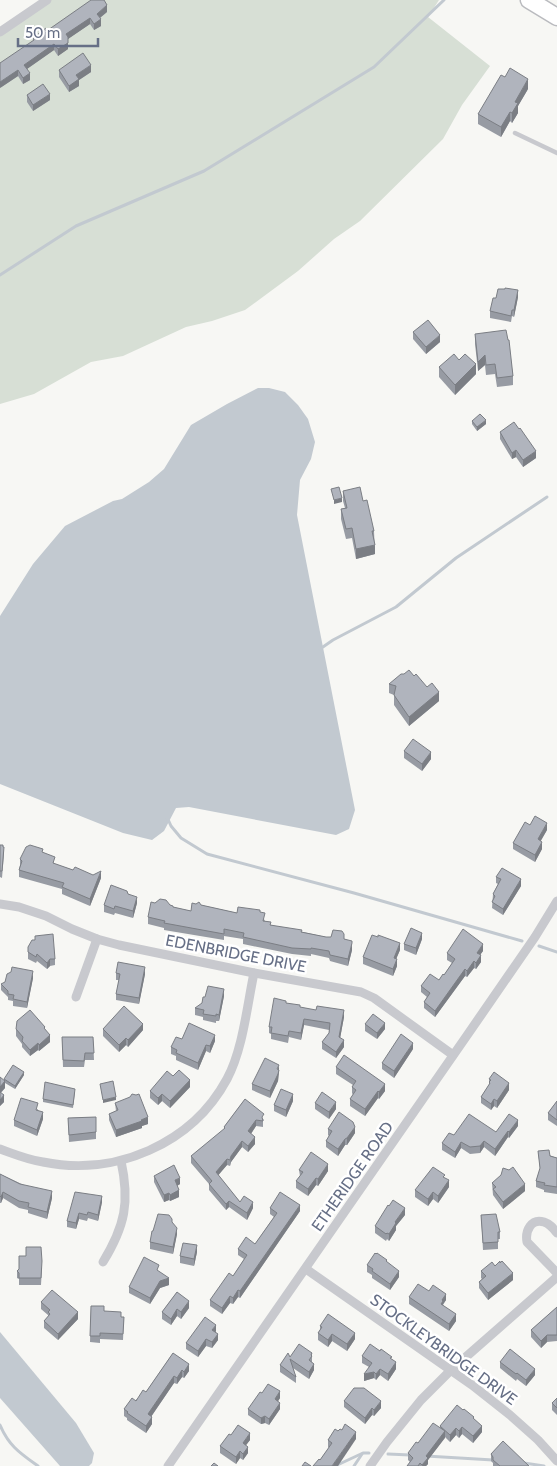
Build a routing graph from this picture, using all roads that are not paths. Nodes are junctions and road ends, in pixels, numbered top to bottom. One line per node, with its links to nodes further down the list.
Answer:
1 (47, 0): 4 (street)
2 (529, 0): 3 (highway)
3 (557, 17)
4 (1, 30)
5 (515, 133): 6 (lane)
6 (557, 153)
7 (557, 901): 12 (street, ETHERIDGE ROAD)
8 (0, 904): 9 (street, EDENBRIDGE DRIVE)
9 (97, 939): 10 (street, EDENBRIDGE DRIVE); 11 (street)
10 (254, 973): 12 (street, EDENBRIDGE DRIVE); 14 (street)
11 (76, 997)
12 (453, 1055): 17 (street, ETHERIDGE ROAD)
13 (0, 1149): 14 (street)
14 (121, 1161): 16 (street)
15 (557, 1233): 18 (street)
16 (103, 1262)
17 (306, 1268): 20 (street, STOCKLEYBRIDGE DRIVE); 22 (street, ETHERIDGE ROAD)
18 (557, 1273)
19 (557, 1277): 20 (street)
20 (451, 1370): 21 (street, STOCKLEYBRIDGE DRIVE); 23 (street)
21 (557, 1460)
22 (168, 1466)
23 (370, 1466)

